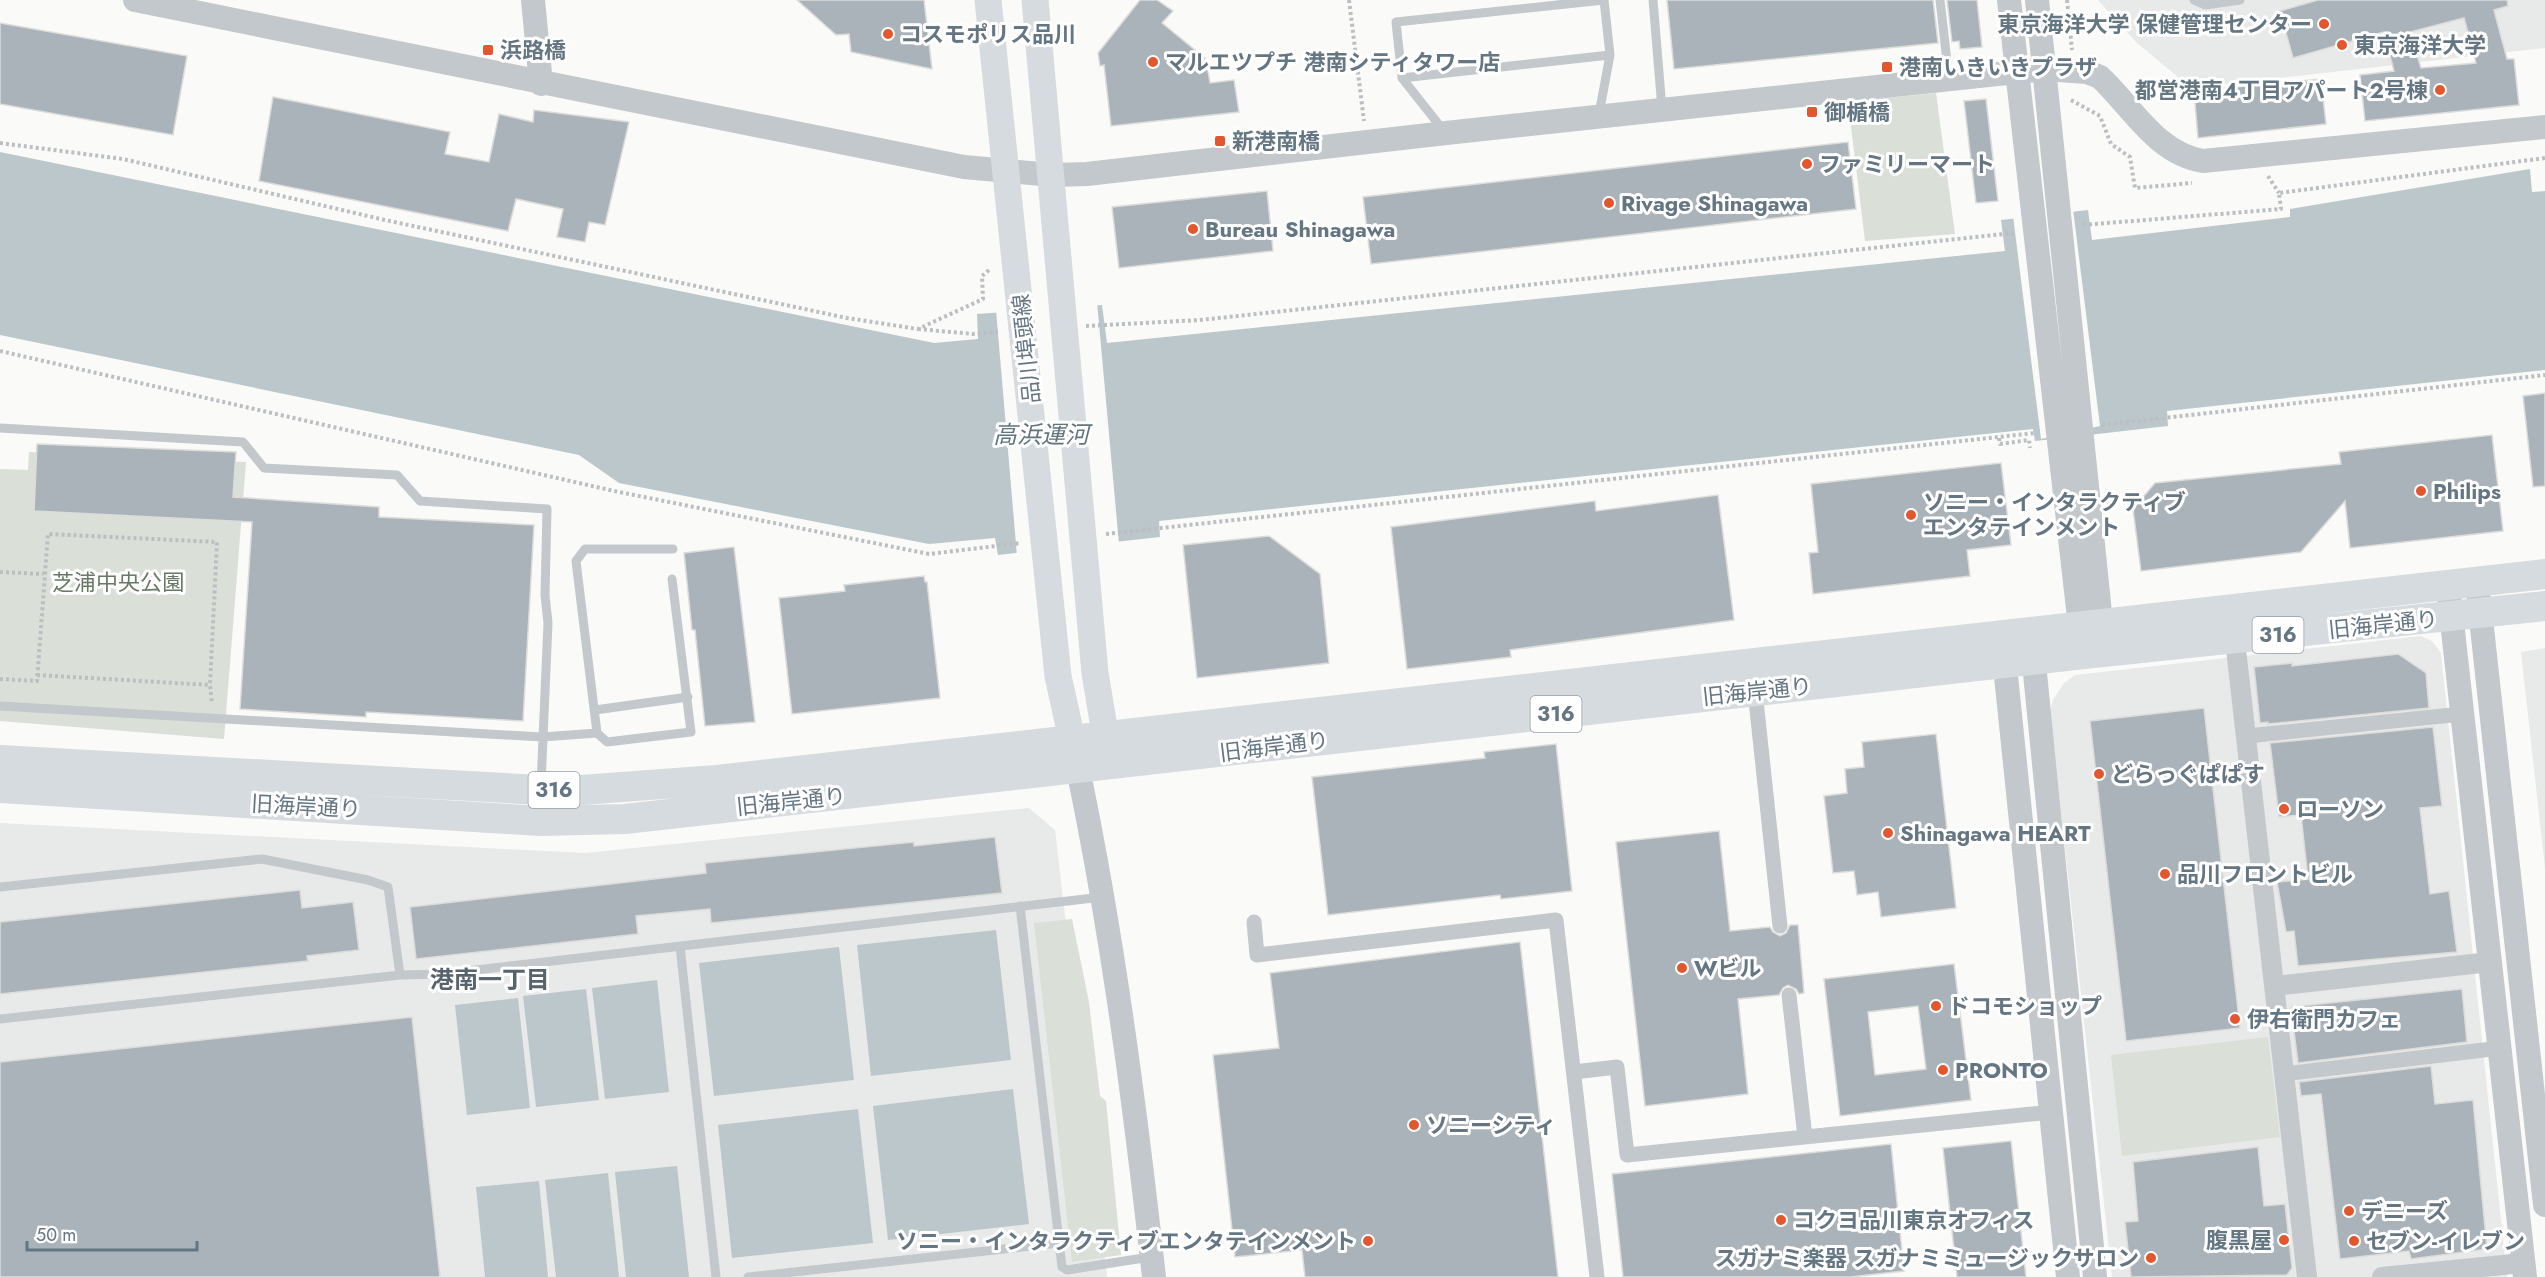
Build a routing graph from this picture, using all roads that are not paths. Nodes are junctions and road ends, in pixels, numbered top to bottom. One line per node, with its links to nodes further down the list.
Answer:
1 (135, 0): 16 (street)
2 (533, 0): 16 (street)
3 (988, 0): 21 (main road, 品川埠頭線)
4 (1035, 0): 22 (main road, 品川埠頭線)
5 (1653, 0): 17 (lane)
6 (1940, 0): 15 (lane)
7 (2009, 0): 13 (street)
8 (2037, 0): 12 (street)
9 (2194, 0): 10 (lane)
10 (2240, 0)
11 (1610, 55): 14 (lane); 14 (lane); 18 (lane)
12 (2044, 69): 13 (street); 19 (street); 23 (street)
13 (2018, 71): 15 (street); 23 (street)
14 (1402, 78): 20 (lane)
15 (1949, 79): 17 (street)
16 (541, 84): 21 (street)
17 (1662, 109): 18 (street)
18 (1599, 116): 20 (street)
19 (2545, 127)
20 (1446, 133): 22 (street)
21 (1008, 172): 22 (street); 44 (main road, 品川埠頭線)
22 (1053, 176): 41 (main road, 品川埠頭線)
23 (2044, 192): 32 (street)
24 (0, 428): 43 (lane)
25 (673, 549): 38 (lane)
26 (2545, 574): 28 (main road, 旧海岸通り / 316)
27 (672, 579): 36 (lane)
28 (2463, 584): 30 (street); 31 (street); 32 (main road, 旧海岸通り / 316)
29 (2545, 606): 30 (main road, 旧海岸通り / 316)
30 (2481, 614): 31 (main road, 旧海岸通り / 316); 66 (street)
31 (2451, 617): 33 (main road, 旧海岸通り / 316); 39 (street)
32 (2092, 640): 33 (main road, 旧海岸通り / 316); 34 (main road, 旧海岸通り / 316)
33 (2235, 640): 42 (street)
34 (2018, 648): 35 (main road, 旧海岸通り / 316); 41 (main road, 旧海岸通り / 316); 64 (street); 74 (street)
35 (1755, 692): 46 (main road, 旧海岸通り / 316); 54 (street)
36 (688, 696): 38 (lane); 40 (lane)
37 (0, 706): 43 (lane)
38 (594, 710): 40 (lane)
39 (2462, 714): 42 (street); 56 (street)
40 (597, 733): 43 (lane)
41 (1105, 734): 44 (main road, 旧海岸通り / 316); 46 (main road, 品川埠頭線)
42 (2247, 736): 58 (street)
43 (542, 737): 49 (lane)
44 (1071, 738): 47 (main road, 品川埠頭線); 49 (main road, 旧海岸通り / 316)
45 (0, 760): 49 (main road, 旧海岸通り / 316)
46 (1110, 765): 47 (main road, 旧海岸通り / 316)
47 (1078, 769): 48 (main road, 旧海岸通り / 316); 51 (street)
48 (0, 788)
49 (541, 790)
50 (0, 887): 57 (lane)
51 (1104, 897): 52 (lane); 68 (street)
52 (1020, 906): 55 (lane); 67 (lane)
53 (1254, 922): 62 (street)
54 (1780, 926)
55 (680, 946): 57 (lane); 70 (lane)
56 (2490, 962): 58 (street); 61 (street)
57 (400, 975): 60 (lane)
58 (2275, 986): 63 (street)
59 (1789, 994): 65 (street)
60 (0, 1019)
61 (2500, 1048): 63 (street); 69 (street)
62 (1574, 1072): 65 (street); 72 (street)
63 (2284, 1074): 75 (street)
64 (2052, 1112): 65 (street); 73 (street)
65 (1805, 1137)
66 (2545, 1205)
67 (1059, 1243): 68 (lane); 71 (lane)
68 (1153, 1267)
69 (2524, 1270): 76 (street)
70 (716, 1277)
71 (748, 1277)
72 (1597, 1277)
73 (2068, 1277)
74 (2095, 1277)
75 (2307, 1277)
76 (2382, 1277)

